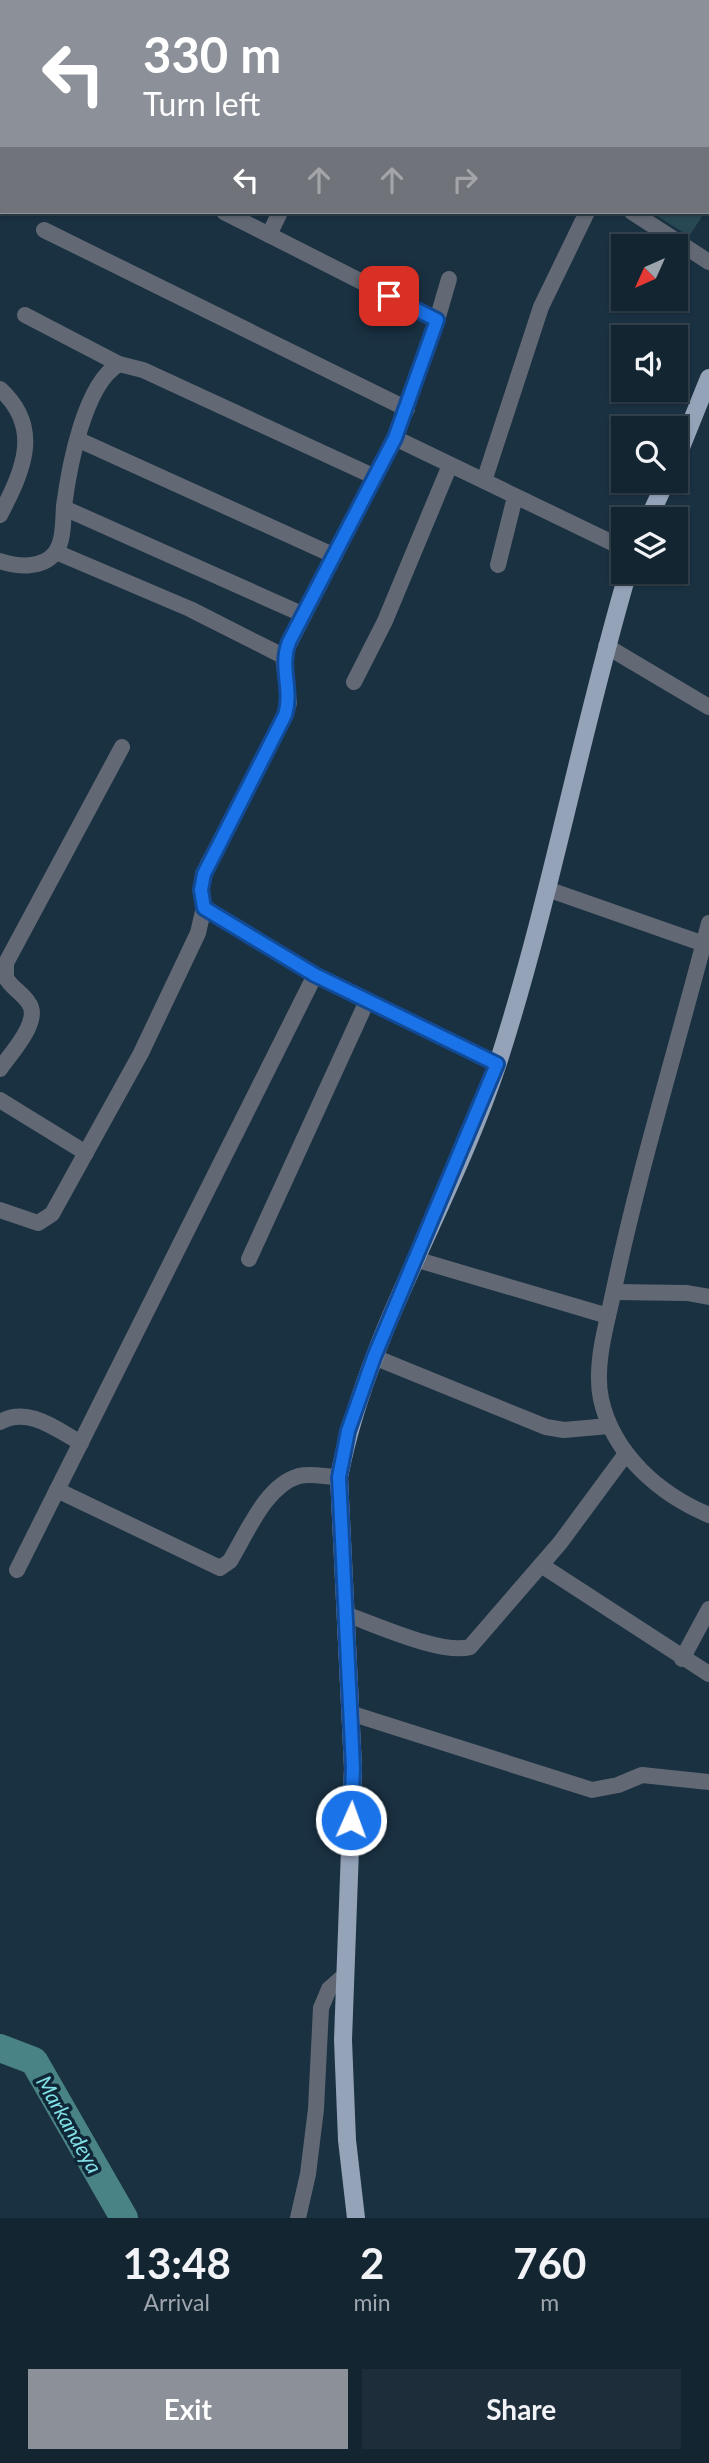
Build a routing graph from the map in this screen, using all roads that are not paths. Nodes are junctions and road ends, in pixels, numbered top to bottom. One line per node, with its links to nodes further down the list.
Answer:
1 (228, 214): 6 (street)
2 (280, 214): 6 (street)
3 (586, 214): 20 (street)
4 (635, 214): 7 (street)
5 (44, 230): 14 (street)
6 (269, 235): 10 (street)
7 (709, 262)
8 (449, 279): 10 (street)
9 (25, 315): 11 (street)
10 (437, 320): 14 (street)
11 (120, 364): 17 (street); 19 (street)
12 (709, 378): 15 (main road)
13 (0, 389): 21 (street)
14 (407, 410): 16 (street)
15 (688, 430)
16 (395, 438): 18 (street); 19 (street)
17 (79, 440): 23 (street); 27 (street)
18 (450, 465): 20 (street); 34 (street)
19 (375, 477): 27 (street)
20 (484, 481): 22 (street)
21 (6, 486): 24 (street)
22 (515, 497): 25 (street); 29 (street)
23 (64, 508): 26 (street); 31 (street)
24 (0, 515)
25 (611, 542)
26 (56, 552): 28 (street); 33 (street)
27 (335, 555): 31 (street)
28 (0, 561)
29 (498, 565)
30 (624, 584): 32 (main road)
31 (304, 615): 33 (street)
32 (606, 646): 35 (street); 37 (main road)
33 (283, 656): 38 (street)
34 (354, 682)
35 (709, 707)
36 (122, 747): 45 (street)
37 (547, 889): 40 (street); 44 (main road)
38 (204, 908): 41 (street); 47 (street)
39 (709, 923): 40 (street)
40 (704, 944): 42 (street)
41 (315, 975): 43 (street); 57 (street)
42 (702, 980): 51 (street)
43 (367, 1001): 44 (street); 49 (street)
44 (497, 1064): 50 (main road)
45 (0, 1069)
46 (0, 1100): 47 (street)
47 (86, 1153): 48 (street)
48 (0, 1210)
49 (249, 1259)
50 (418, 1260): 53 (street); 54 (main road)
51 (614, 1292): 52 (street); 53 (street)
52 (709, 1297)
53 (608, 1316): 56 (street)
54 (374, 1357): 56 (street); 59 (main road)
55 (0, 1422): 57 (street)
56 (609, 1426): 58 (street)
57 (81, 1443): 60 (street)
58 (625, 1455): 61 (street); 62 (street)
59 (339, 1477): 60 (street); 65 (main road)
60 (57, 1490): 63 (street)
61 (709, 1515)
62 (541, 1565): 65 (street); 66 (street)
63 (17, 1570)
64 (709, 1609): 66 (street)
65 (345, 1614): 68 (main road)
66 (682, 1659): 67 (street)
67 (709, 1674)
68 (350, 1713): 69 (street); 70 (main road)
69 (709, 1782)
70 (346, 1974): 71 (street); 72 (main road)
71 (298, 2218)
72 (356, 2218)

